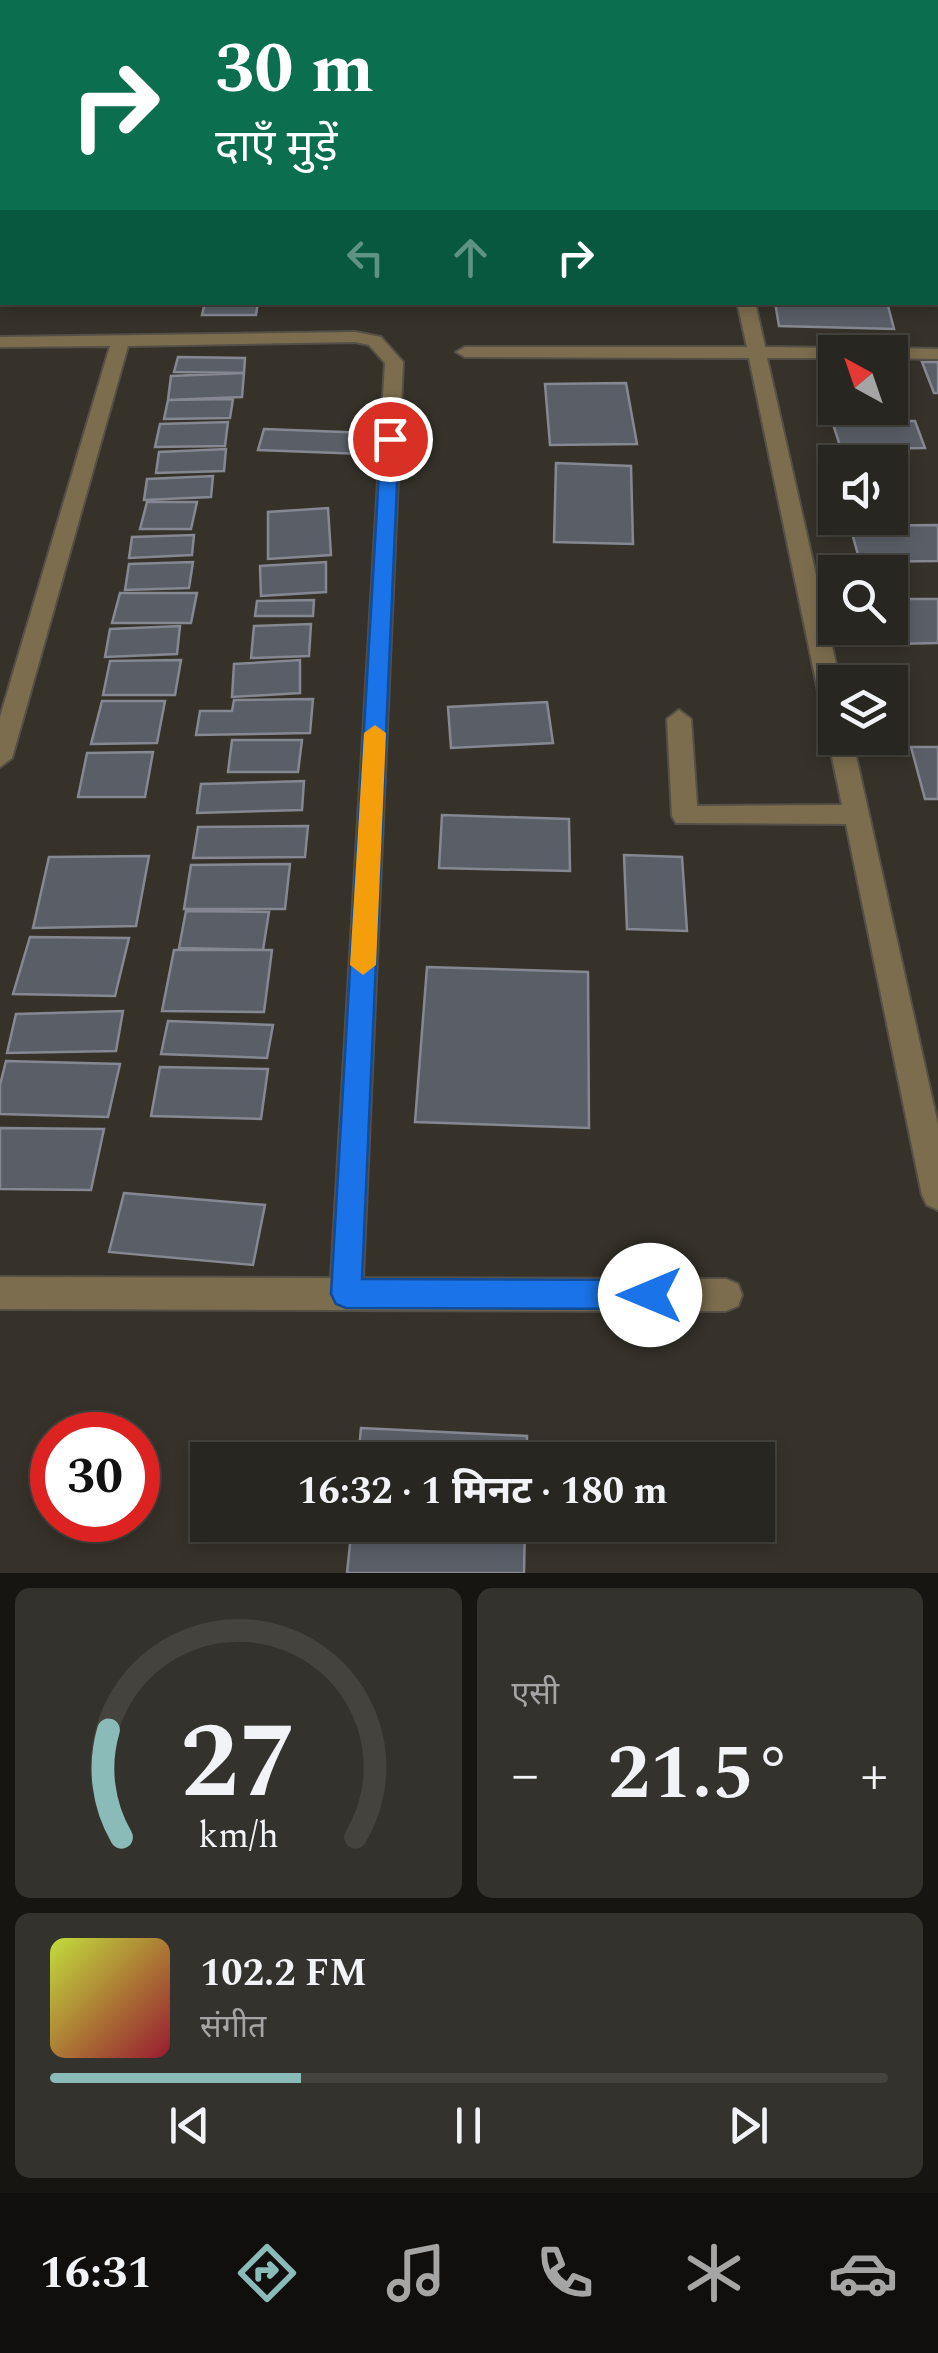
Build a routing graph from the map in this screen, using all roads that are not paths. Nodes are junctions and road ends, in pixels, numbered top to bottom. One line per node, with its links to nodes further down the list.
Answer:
1 (747, 305): 5 (street)
2 (121, 338): 3 (street); 12 (street); 16 (street)
3 (0, 342)
4 (466, 352): 5 (street)
5 (757, 352): 6 (street); 9 (street)
6 (818, 353)
7 (908, 353): 8 (street)
8 (938, 354)
9 (824, 665)
10 (679, 718): 13 (street)
11 (844, 755): 13 (street)
12 (0, 758)
13 (856, 814): 14 (street)
14 (938, 1195)
15 (0, 1292): 16 (street)
16 (346, 1294): 17 (street)
17 (726, 1295)

